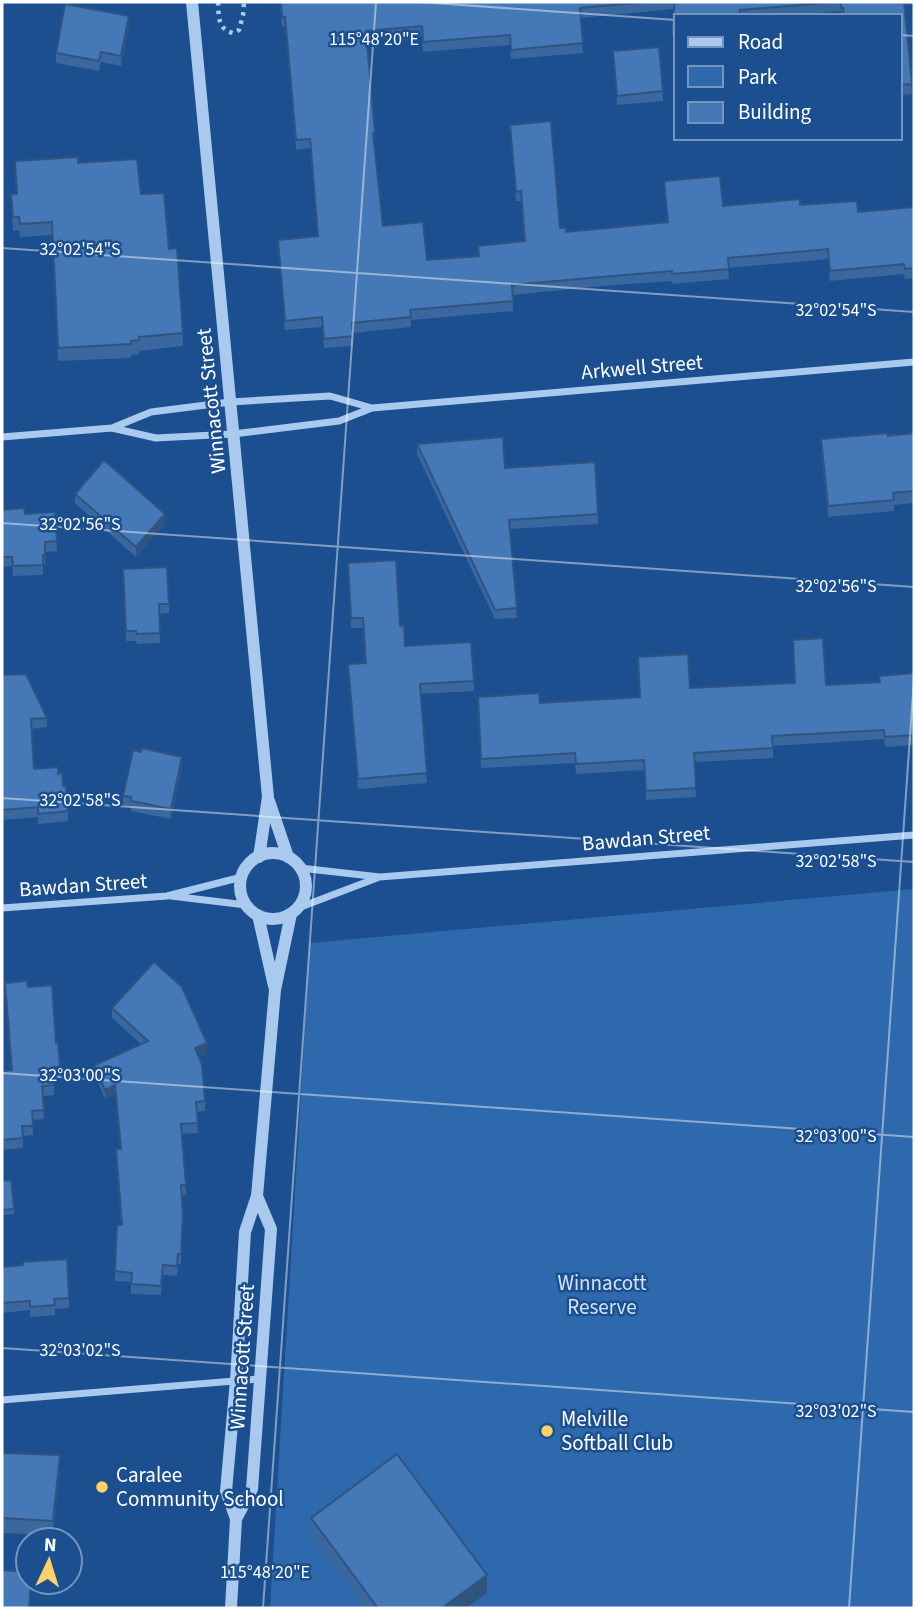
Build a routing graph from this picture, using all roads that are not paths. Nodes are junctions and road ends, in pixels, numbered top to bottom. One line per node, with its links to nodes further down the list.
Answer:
1 (192, 2): 3 (street, Winnacott Street)
2 (914, 362): 4 (street, Arkwell Street)
3 (230, 402): 4 (street, Arkwell Street); 5 (street, Arkwell Street); 6 (street, Winnacott Street)
4 (372, 408): 6 (street, Arkwell Street)
5 (111, 428): 6 (street, Arkwell Street); 7 (street, Arkwell Street)
6 (233, 434): 8 (street, Winnacott Street)
7 (2, 437)
8 (268, 797): 10 (street, Winnacott Street); 11 (street, Winnacott Street)
9 (914, 835): 14 (street, Bawdan Street)
10 (259, 857): 11 (street); 13 (street)
11 (288, 857): 12 (street)
12 (300, 868): 14 (street, Bawdan Street); 18 (street)
13 (242, 877): 15 (street, Bawdan Street); 16 (street)
14 (380, 877): 18 (street, Bawdan Street)
15 (167, 896): 16 (street, Bawdan Street); 17 (street, Bawdan Street)
16 (246, 905): 19 (street)
17 (2, 908)
18 (294, 911): 19 (street); 20 (street, Winnacott Street)
19 (258, 915): 20 (street, Winnacott Street)
20 (275, 990): 21 (street, Winnacott Street)
21 (257, 1196): 22 (street, Winnacott Street); 23 (street, Winnacott Street)
22 (260, 1379): 23 (street); 25 (street, Winnacott Street)
23 (236, 1380): 24 (street); 25 (street, Winnacott Street)
24 (2, 1400)
25 (236, 1518): 26 (street, Winnacott Street)
26 (231, 1608)

